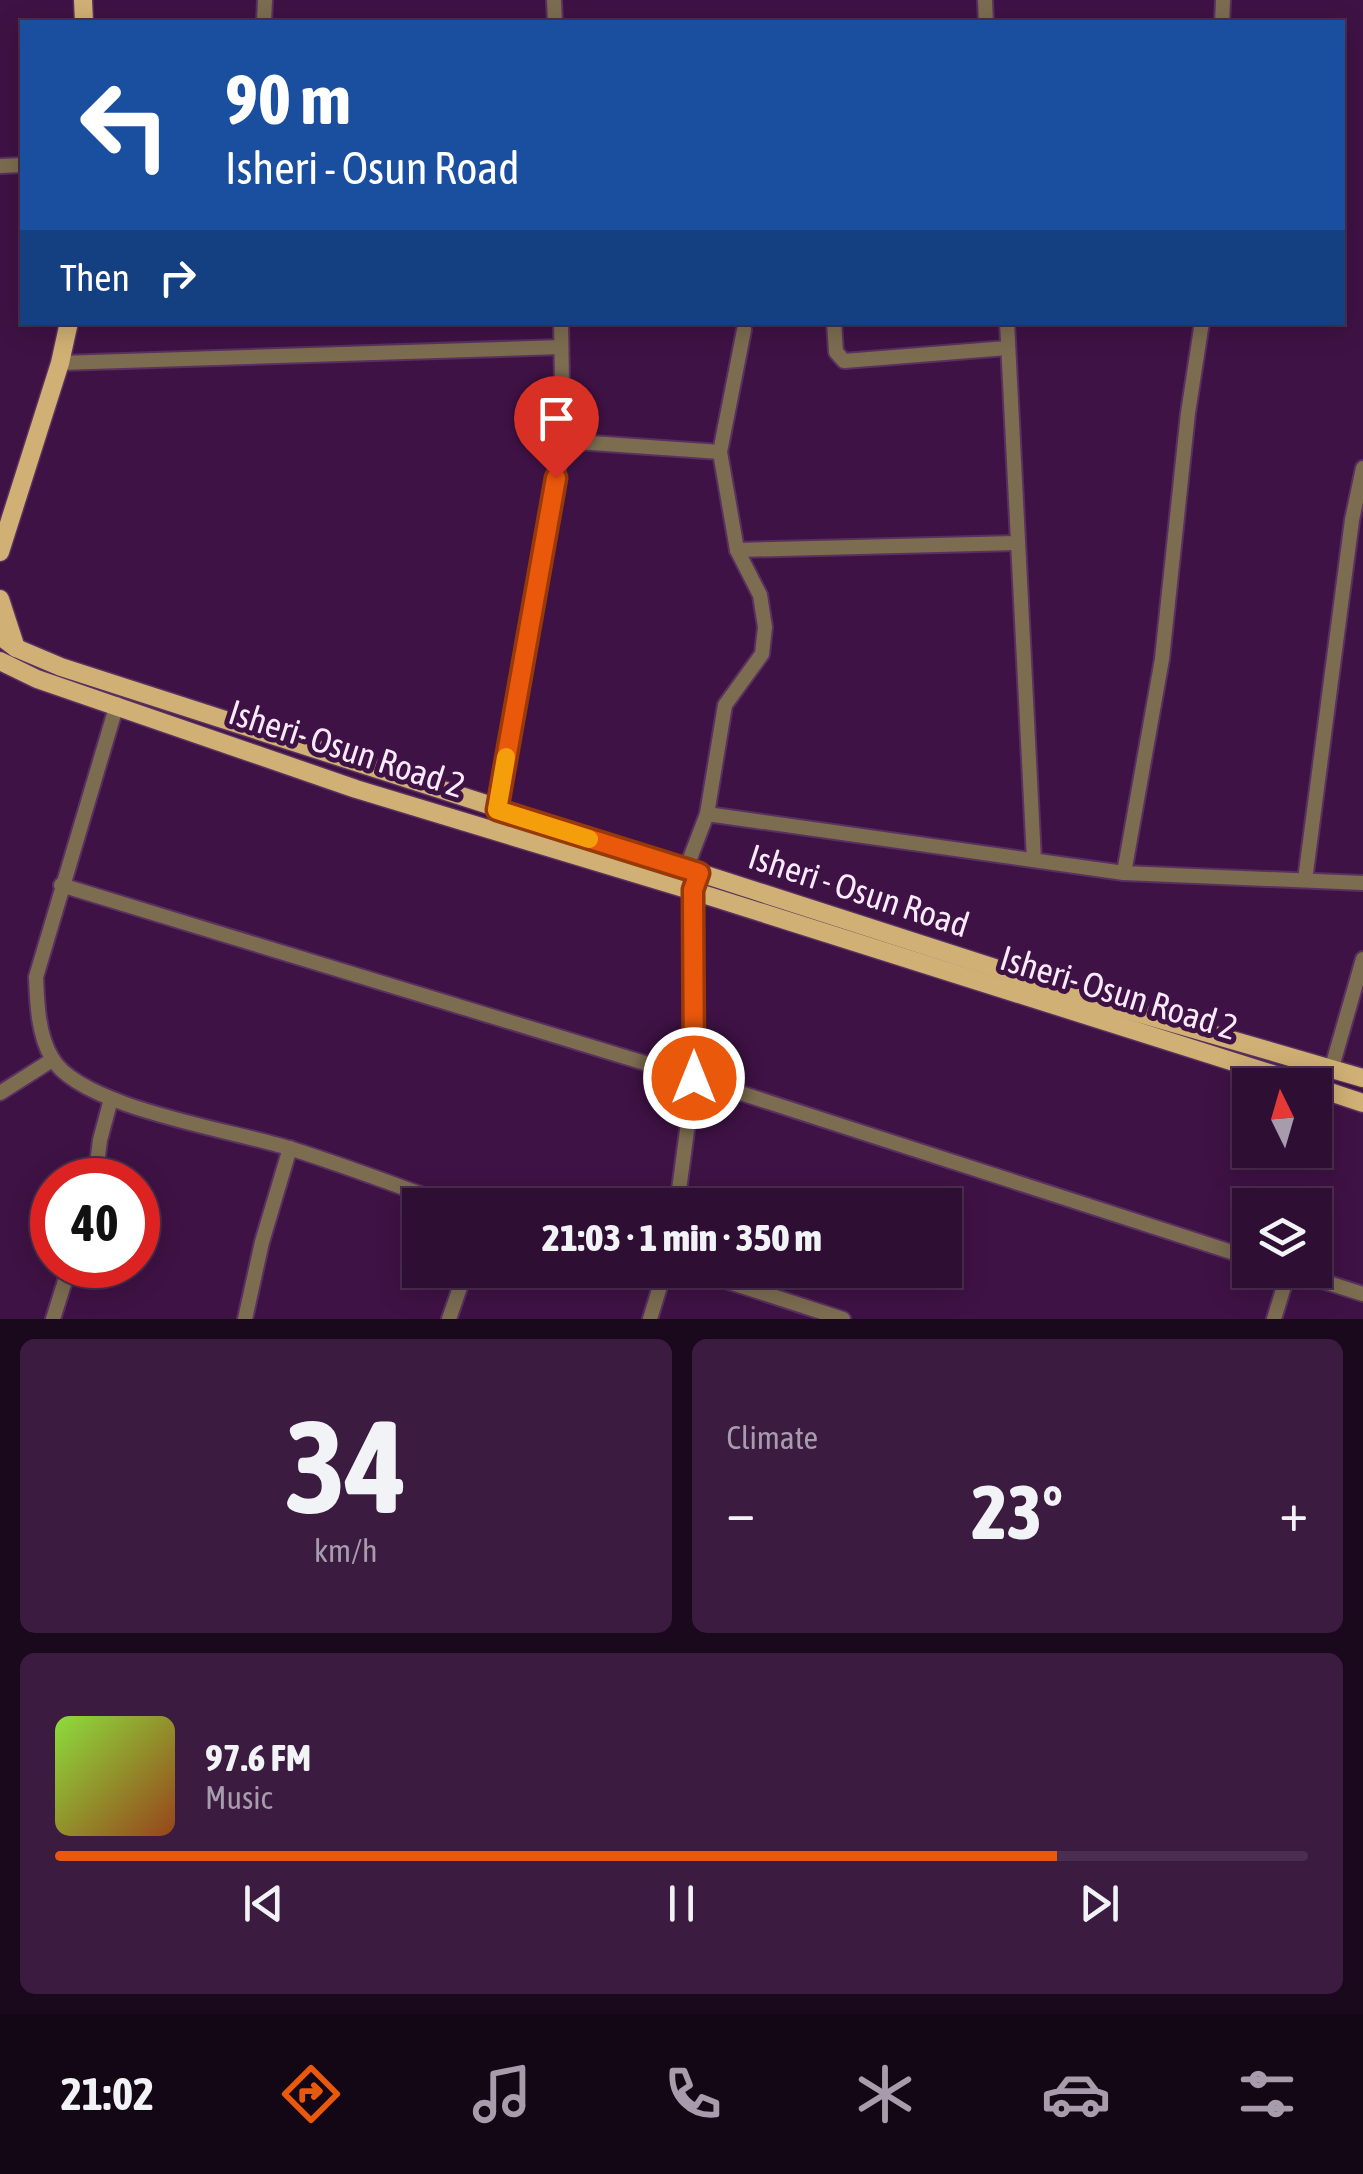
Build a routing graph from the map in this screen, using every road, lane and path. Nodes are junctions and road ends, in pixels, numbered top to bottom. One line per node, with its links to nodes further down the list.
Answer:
1 (68, 325): 9 (main road)
2 (561, 325): 7 (street)
3 (834, 325): 8 (street)
4 (1007, 325): 8 (street)
5 (1202, 325): 24 (street)
6 (744, 330): 11 (street)
7 (561, 347): 9 (street); 10 (street)
8 (1007, 348): 13 (street)
9 (60, 362): 15 (main road)
10 (563, 441): 11 (street); 21 (street)
11 (720, 452): 14 (street)
12 (1363, 468): 26 (street)
13 (1017, 543): 14 (street); 23 (street)
14 (737, 550): 22 (street)
15 (0, 552)
16 (0, 599): 18 (main road)
17 (0, 636): 18 (main road, Isheri - Osun Road)
18 (16, 648): 21 (main road, Isheri - Osun Road)
19 (0, 661): 20 (main road, Isheri- Osun Road 2)
20 (117, 704): 25 (main road, Isheri- Osun Road 2); 28 (street)
21 (497, 810): 25 (main road, Isheri - Osun Road)
22 (707, 814): 23 (street); 25 (street)
23 (1034, 860): 24 (street)
24 (1124, 873): 26 (street)
25 (693, 877): 31 (main road, Isheri- Osun Road 2); 32 (main road, Isheri - Osun Road); 33 (street)
26 (1305, 880): 27 (street)
27 (1363, 883)
28 (61, 885): 30 (street); 33 (street)
29 (1363, 959): 32 (street)
30 (52, 1060): 35 (street); 37 (street)
31 (1257, 1068)
32 (1332, 1068): 34 (main road, Isheri - Osun Road)
33 (694, 1078): 42 (street); 43 (street)
34 (1363, 1078)
35 (0, 1092)
36 (1332, 1093): 38 (main road)
37 (112, 1100): 39 (street); 40 (street)
38 (1363, 1102)
39 (290, 1148): 41 (street); 52 (street)
40 (98, 1158)
41 (403, 1188)
42 (679, 1188)
43 (1232, 1252)
44 (1332, 1284): 50 (street)
45 (62, 1288): 51 (street)
46 (460, 1288): 53 (street)
47 (659, 1288): 54 (street)
48 (747, 1288): 55 (street)
49 (1283, 1288): 56 (street)
50 (1363, 1294)
51 (52, 1319)
52 (245, 1319)
53 (449, 1319)
54 (650, 1319)
55 (843, 1319)
56 (1274, 1319)

